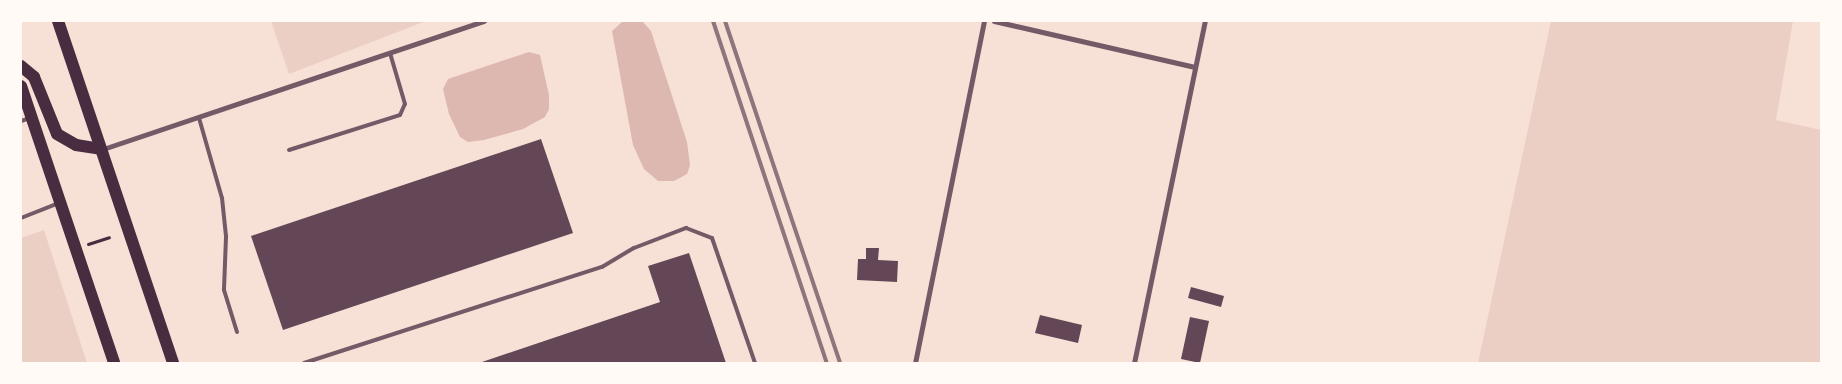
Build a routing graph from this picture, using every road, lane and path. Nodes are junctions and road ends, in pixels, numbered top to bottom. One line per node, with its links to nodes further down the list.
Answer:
1 (58, 21): 12 (main road)
2 (484, 21): 6 (street)
3 (984, 21): 23 (street)
4 (994, 21): 8 (street)
5 (1205, 21): 8 (street)
6 (390, 53): 10 (street); 13 (lane)
7 (21, 66): 12 (main road)
8 (1195, 67): 24 (street)
9 (21, 86): 11 (main road)
10 (199, 118): 12 (street); 18 (lane)
11 (27, 120): 14 (main road)
12 (101, 150): 20 (main road)
13 (289, 150)
14 (60, 202): 15 (lane); 19 (main road)
15 (21, 218)
16 (109, 237): 17 (path)
17 (86, 244)
18 (238, 332)
19 (114, 363)
20 (173, 363)
21 (304, 363): 22 (lane)
22 (755, 363)
23 (914, 363)
24 (1134, 363)

